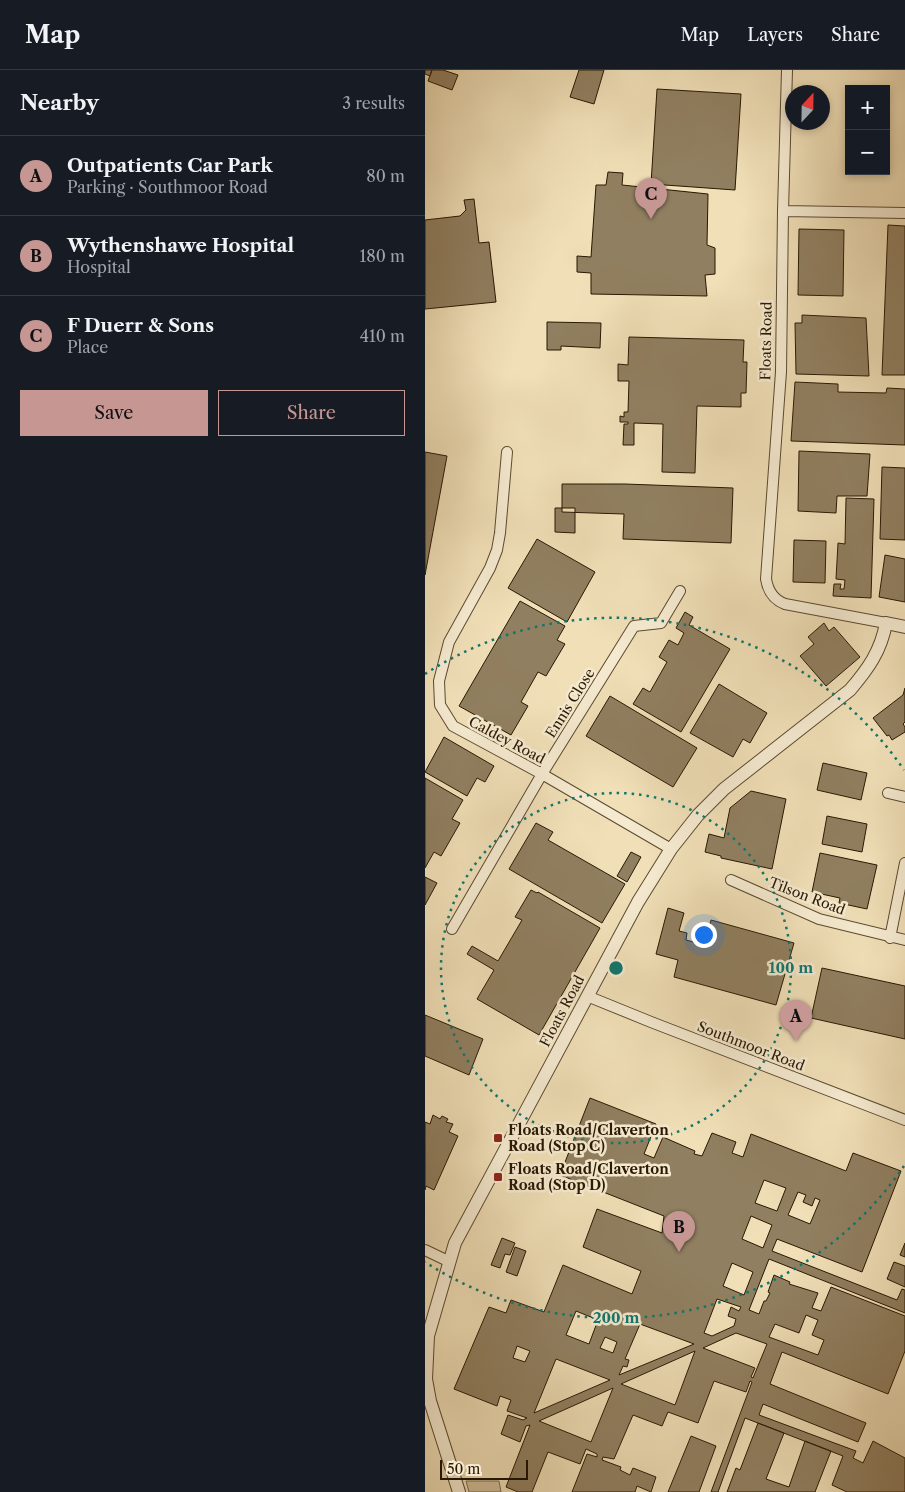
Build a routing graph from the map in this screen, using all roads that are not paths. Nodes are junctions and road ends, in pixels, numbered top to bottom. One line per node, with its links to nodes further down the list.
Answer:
1 (787, 70): 2 (street, Floats Road)
2 (783, 211): 3 (street); 6 (street, Floats Road)
3 (905, 213)
4 (507, 452): 8 (street, Caldey Road)
5 (680, 591): 8 (street, Ennis Close)
6 (886, 623): 7 (street); 11 (street, Floats Road)
7 (905, 627)
8 (542, 774): 11 (street, Caldey Road); 14 (street, Ennis Close)
9 (889, 793): 10 (street)
10 (905, 797)
11 (671, 849): 17 (street, Floats Road)
12 (905, 863): 15 (street)
13 (731, 880): 15 (street, Tilson Road)
14 (452, 929)
15 (889, 938): 16 (street, Tilson Road)
16 (905, 940)
17 (587, 996): 18 (street, Southmoor Road); 20 (street, Floats Road)
18 (905, 1120)
19 (425, 1250): 20 (street)
20 (450, 1262): 21 (street, Floats Road)
21 (459, 1492)

